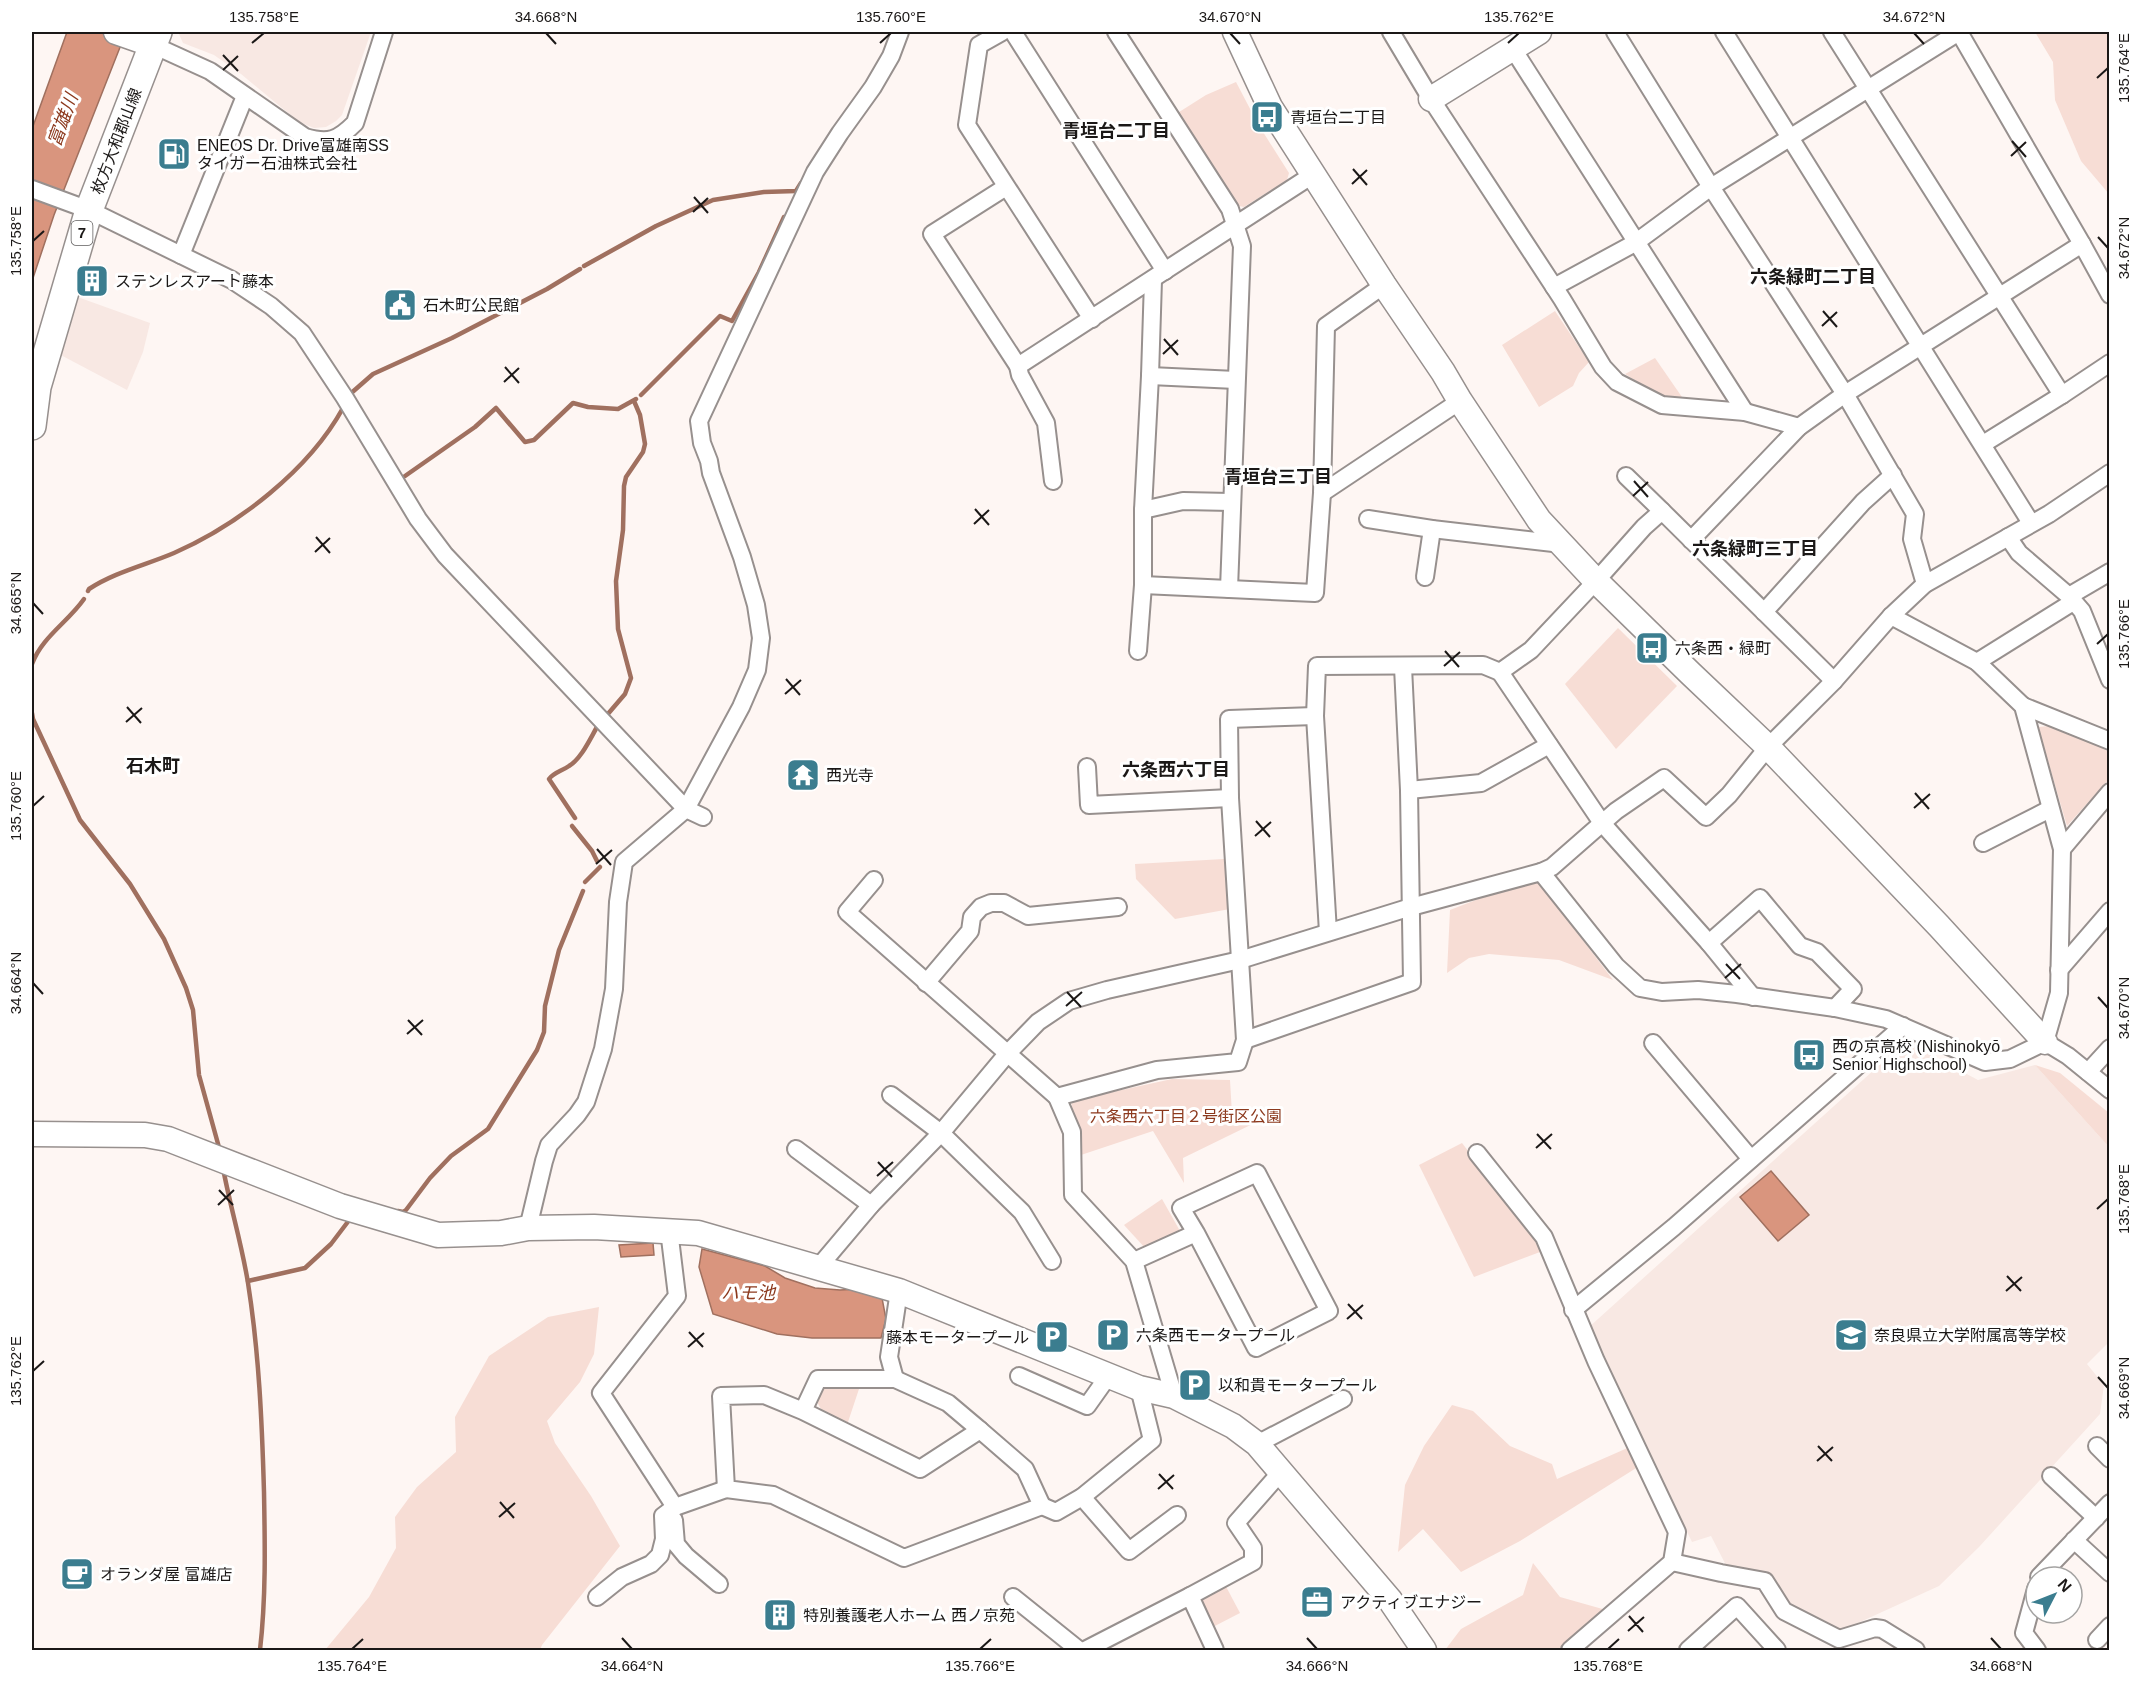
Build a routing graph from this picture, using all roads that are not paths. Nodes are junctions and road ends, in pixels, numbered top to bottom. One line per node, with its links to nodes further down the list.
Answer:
1 (116, 32): 14 (street)
2 (384, 32): 17 (street)
3 (900, 32): 87 (street)
4 (1002, 32): 21 (street)
5 (1013, 32): 29 (street)
6 (1116, 32): 25 (street)
7 (1235, 32): 20 (street)
8 (1391, 32): 18 (street)
9 (1539, 32): 15 (street)
10 (1615, 32): 22 (street)
11 (1724, 32): 19 (street)
12 (1832, 32): 16 (street)
13 (1959, 32): 16 (street); 27 (street)
14 (151, 39): 17 (street); 24 (main road, 枚方大和郡山線 / 7)
15 (1514, 49): 18 (street); 26 (street)
16 (1868, 89): 19 (street); 33 (street)
17 (245, 96): 28 (street)
18 (1431, 99): 31 (street)
19 (1790, 139): 22 (street); 35 (street)
20 (1314, 174): 25 (street); 30 (street)
21 (1006, 187): 34 (street); 37 (street)
22 (1711, 187): 26 (street); 40 (street)
23 (32, 189): 24 (street)
24 (82, 208): 28 (street); 44 (main road, 枚方大和郡山線 / 7)
25 (1235, 225): 29 (street); 39 (street)
26 (1635, 243): 31 (street); 43 (street)
27 (2082, 244): 32 (street); 33 (street)
28 (181, 255): 87 (street)
29 (1159, 275): 34 (street); 38 (street)
30 (1384, 285): 42 (street); 51 (street)
31 (1554, 287): 43 (street)
32 (2109, 295)
33 (2001, 297): 35 (street); 41 (street)
34 (1092, 319): 37 (street)
35 (1921, 346): 40 (street); 46 (street)
36 (2109, 363): 41 (street)
37 (1018, 366): 50 (street)
38 (1150, 376): 39 (street); 53 (street)
39 (1236, 380): 52 (street)
40 (1845, 394): 45 (street); 49 (street)
41 (2062, 395): 46 (street)
42 (1460, 401): 51 (street); 60 (street)
43 (1745, 412): 45 (street)
44 (32, 426)
45 (1799, 427): 59 (street)
46 (1983, 444): 56 (street)
47 (2109, 473): 56 (street)
48 (1626, 476): 54 (street)
49 (1893, 476): 64 (street); 68 (street)
50 (1053, 481)
51 (1322, 493): 66 (street)
52 (1231, 502): 53 (street); 66 (street)
53 (1143, 510): 65 (street)
54 (1662, 511): 59 (street); 63 (street)
55 (1368, 519): 57 (street)
56 (2031, 523): 58 (street)
57 (1432, 529): 60 (street); 62 (street)
58 (2008, 537): 64 (street); 67 (street)
59 (1691, 540): 68 (street)
60 (1562, 544): 63 (street)
61 (2109, 572): 67 (street)
62 (1425, 577)
63 (1596, 581): 74 (street); 81 (street)
64 (1925, 584): 69 (street)
65 (1143, 585): 66 (street); 71 (street)
66 (1229, 589)
67 (2071, 599): 70 (street); 72 (street)
68 (1764, 612): 76 (street)
69 (1891, 616): 72 (street); 76 (street)
70 (2104, 649): 75 (street)
71 (1138, 651)
72 (1977, 662): 77 (street)
73 (1403, 667): 74 (street); 78 (street); 83 (street)
74 (1500, 672): 80 (street)
75 (2109, 680)
76 (1834, 681): 81 (street)
77 (2023, 706): 79 (street); 86 (street)
78 (1316, 716): 85 (street); 97 (street)
79 (2109, 741)
80 (1549, 745): 83 (street); 89 (street)
81 (1768, 747): 89 (street); 106 (street)
82 (1087, 766): 85 (street)
83 (1409, 790): 95 (street)
84 (2109, 792): 91 (street)
85 (1230, 798): 99 (street)
86 (2050, 808): 90 (street); 91 (street)
87 (686, 809): 88 (street); 120 (street)
88 (703, 817)
89 (1602, 823): 92 (street); 98 (street)
90 (1983, 843)
91 (2062, 849): 100 (street)
92 (1541, 872): 95 (street); 102 (street)
93 (874, 880): 101 (street)
94 (1118, 907): 101 (street)
95 (1411, 907): 97 (street); 105 (street)
96 (2109, 911): 100 (street)
97 (1328, 932): 99 (street)
98 (1709, 943): 102 (street); 103 (street)
99 (1240, 960): 105 (street); 109 (street)
100 (2059, 970): 106 (street)
101 (926, 983): 109 (street)
102 (1753, 997): 103 (street)
103 (1835, 1008): 104 (street)
104 (1903, 1026): 106 (street); 118 (street)
105 (1245, 1040): 113 (street)
106 (2045, 1041): 110 (street)
107 (1653, 1043): 118 (street)
108 (2109, 1048): 110 (street)
109 (1007, 1054): 113 (street); 114 (street)
110 (2088, 1072): 111 (street)
111 (2109, 1090)
112 (891, 1095): 114 (street)
113 (1057, 1097): 124 (street)
114 (941, 1133): 119 (street); 123 (street)
115 (32, 1134): 120 (street)
116 (796, 1149): 119 (street)
117 (1477, 1153): 127 (street)
118 (1751, 1159): 127 (street)
119 (871, 1205): 125 (street)
120 (528, 1228): 121 (street)
121 (669, 1230): 125 (street); 145 (street)
122 (1196, 1233): 122 (street); 124 (street)
123 (1052, 1261)
124 (1134, 1261): 132 (street)
125 (817, 1269): 126 (street)
126 (899, 1291): 128 (street); 130 (street)
127 (1573, 1310): 149 (street)
128 (1109, 1375): 129 (street); 131 (street)
129 (1019, 1376)
130 (895, 1379): 134 (street); 135 (street)
131 (1140, 1388): 132 (street); 142 (street)
132 (1174, 1396): 136 (street)
133 (1343, 1400): 136 (street)
134 (803, 1411): 135 (street); 141 (street)
135 (980, 1430): 144 (street)
136 (1257, 1444): 139 (street)
137 (2097, 1446): 138 (street)
138 (2109, 1459)
139 (1280, 1473): 153 (street); 159 (street)
140 (2050, 1476): 147 (street)
141 (726, 1489): 144 (street); 145 (street)
142 (1082, 1497): 144 (street); 146 (street)
143 (2109, 1503): 147 (street)
144 (1042, 1506)
145 (675, 1507): 152 (street); 154 (street)
146 (1177, 1515)
147 (2096, 1518): 148 (street)
148 (2074, 1540): 150 (street); 151 (street)
149 (1672, 1562): 163 (street); 166 (street)
150 (2050, 1565)
151 (2109, 1573)
152 (719, 1584)
153 (1190, 1596): 161 (street); 162 (street)
154 (597, 1597)
155 (1013, 1597): 160 (street)
156 (2026, 1625): 167 (street)
157 (2109, 1626): 158 (street)
158 (2097, 1641)
159 (1419, 1648)
160 (1078, 1650)
161 (1086, 1650)
162 (1215, 1650)
163 (1570, 1650)
164 (1689, 1650): 165 (street)
165 (1778, 1650)
166 (1916, 1650)
167 (2037, 1650)

